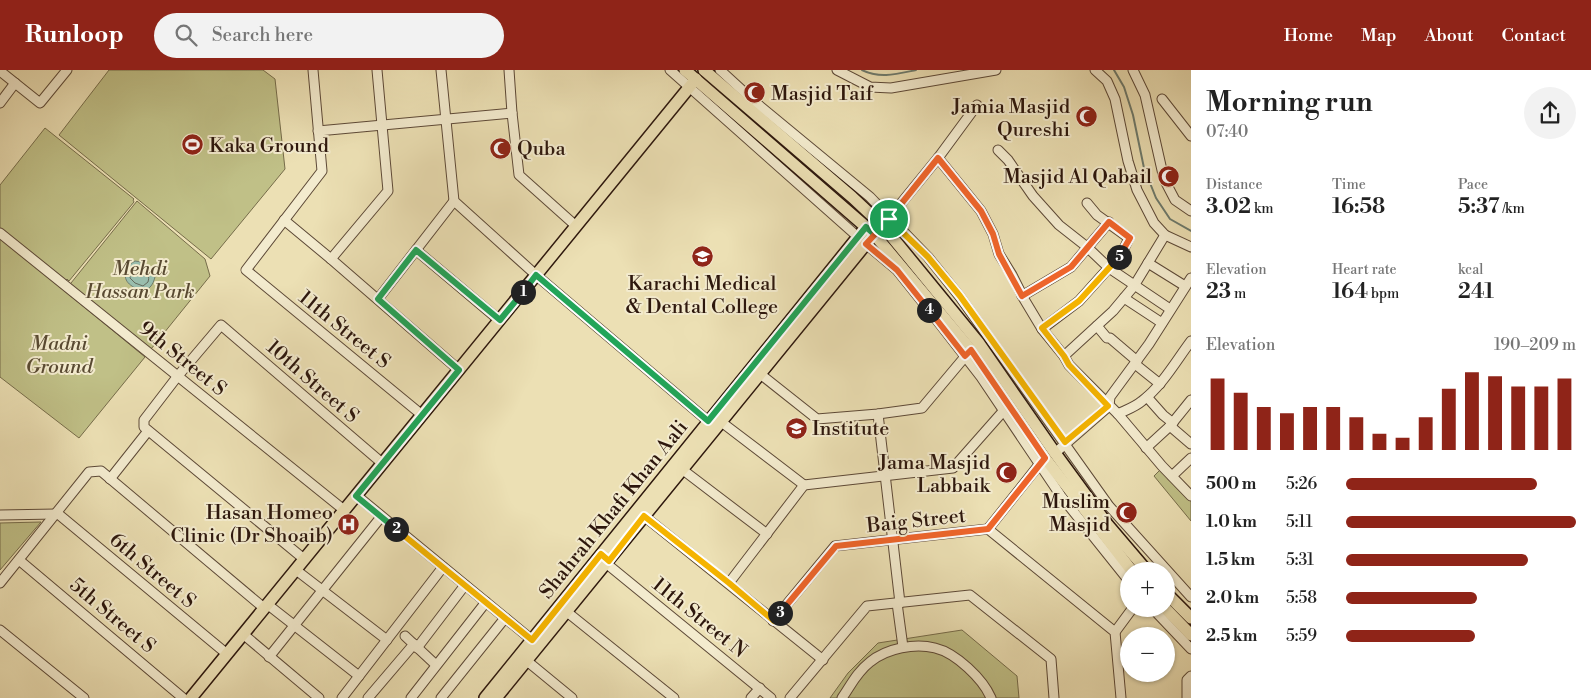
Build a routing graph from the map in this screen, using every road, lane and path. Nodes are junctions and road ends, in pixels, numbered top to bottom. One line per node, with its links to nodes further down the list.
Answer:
1 (67, 70): 15 (street)
2 (313, 70): 22 (street)
3 (377, 70): 21 (street)
4 (441, 70): 20 (street)
5 (509, 70): 19 (street)
6 (670, 70): 14 (street)
7 (685, 70): 14 (main road)
8 (720, 70): 32 (street)
9 (837, 70): 10 (street)
10 (996, 70)
11 (1095, 70): 34 (street)
12 (1134, 70): 28 (street)
13 (0, 71): 15 (street)
14 (700, 75): 31 (main road); 32 (main road); 32 (main road); 35 (street)
15 (16, 83): 17 (street)
16 (1162, 99): 23 (street)
17 (0, 102)
18 (977, 105): 25 (street)
19 (512, 113): 20 (street); 31 (street)
20 (446, 119): 21 (street); 26 (street)
21 (382, 126): 22 (street); 39 (street)
22 (318, 131): 29 (street)
23 (1191, 136)
24 (998, 150): 36 (street)
25 (938, 158): 32 (street); 46 (street)
26 (454, 201): 38 (street); 42 (street)
27 (1087, 203): 30 (street)
28 (1190, 208)
29 (284, 220): 39 (street); 68 (street, 11th Street S)
30 (1109, 222): 36 (street); 41 (street)
31 (576, 226): 42 (main road)
32 (878, 226): 35 (main road, Shahrah Khafi Khan Aali); 55 (main road); 73 (street); 76 (main road)
33 (0, 233): 60 (street, 9th Street S)
34 (1165, 236): 37 (street); 40 (street)
35 (862, 240): 55 (street); 59 (main road, Shahrah Khafi Khan Aali); 69 (main road, Shahrah Khafi Khan Aali)
36 (1087, 246): 41 (street); 46 (street)
37 (1191, 247)
38 (416, 250): 48 (street); 50 (street)
39 (331, 259): 48 (street)
40 (1148, 263): 44 (street); 45 (street)
41 (1110, 268): 44 (street); 53 (street)
42 (536, 275): 50 (main road); 69 (street)
43 (1191, 278): 45 (street)
44 (1134, 286): 47 (street); 49 (street)
45 (1185, 286): 49 (street)
46 (1022, 296): 53 (street)
47 (1124, 298): 51 (street); 52 (street)
48 (378, 299): 58 (street)
49 (1170, 309): 51 (street)
50 (500, 320): 58 (main road)
51 (1162, 323): 57 (street)
52 (1097, 326): 56 (street); 57 (street)
53 (1042, 328): 56 (street)
54 (1191, 341): 61 (street)
55 (968, 353): 65 (main road); 66 (street)
56 (1064, 356): 64 (street)
57 (1136, 362): 61 (street); 64 (street)
58 (459, 370): 68 (main road)
59 (759, 373): 66 (street); 70 (main road, Shahrah Khafi Khan Aali)
60 (177, 377): 72 (street); 78 (street, 10th Street S); 86 (street, 9th Street S)
61 (1160, 384): 62 (street)
62 (1147, 397): 67 (street); 71 (street)
63 (1191, 400): 71 (street)
64 (1108, 406): 67 (street); 73 (street)
65 (1006, 408): 76 (main road); 80 (street)
66 (878, 414): 80 (street)
67 (1118, 414): 75 (street)
68 (422, 415): 78 (main road)
69 (708, 421): 79 (main road, Shahrah Khafi Khan Aali)
70 (720, 422): 79 (main road, Shahrah Khafi Khan Aali); 83 (street)
71 (1171, 424): 74 (street); 75 (street)
72 (146, 427): 82 (street); 94 (street)
73 (1065, 442): 76 (street); 106 (street)
74 (1191, 444)
75 (1146, 448): 81 (street)
76 (1046, 458): 91 (street); 97 (main road); 98 (main road); 101 (street)
77 (1191, 458): 81 (street)
78 (382, 463): 84 (main road)
79 (680, 467): 89 (main road, Shahrah Khafi Khan Aali); 92 (street); 95 (main road, Shahrah Khafi Khan Aali)
80 (885, 475): 83 (street); 93 (street)
81 (1172, 476): 85 (street)
82 (110, 479): 87 (street); 110 (street)
83 (804, 485): 92 (street)
84 (356, 496): 86 (main road); 90 (street)
85 (1191, 496)
86 (344, 510): 94 (main road)
87 (56, 514): 88 (street); 96 (street); 129 (street, 6th Street S)
88 (0, 515)
89 (644, 516): 95 (main road, Shahrah Khafi Khan Aali); 103 (street)
90 (381, 517): 99 (street); 105 (street)
91 (988, 529): 93 (street, Baig Street); 120 (street, Baig Street)
92 (767, 534): 103 (street)
93 (892, 540): 109 (street); 117 (street, Baig Street)
94 (304, 559): 100 (main road)
95 (606, 559): 111 (main road, Shahrah Khafi Khan Aali); 125 (main road, Shahrah Khafi Khan Aali); 136 (street, 11th Street N)
96 (19, 560): 102 (street); 138 (street, 5th Street S)
97 (1125, 562)
98 (1139, 562)
99 (443, 567): 104 (street); 124 (street)
100 (296, 570): 105 (street); 110 (main road)
101 (1120, 570)
102 (0, 583)
103 (729, 583): 117 (street)
104 (465, 585): 107 (street); 126 (street)
105 (323, 590): 118 (street); 124 (street)
106 (1191, 597)
107 (486, 602): 115 (street); 133 (street)
108 (1175, 602): 116 (main road)
109 (898, 603): 127 (street); 131 (street); 154 (street)
110 (266, 606): 118 (street); 121 (main road)
111 (567, 612): 125 (main road, Shahrah Khafi Khan Aali); 148 (street)
112 (1126, 617): 120 (street)
113 (1161, 617): 128 (street)
114 (1174, 617): 122 (main road)
115 (505, 618): 125 (street); 144 (street)
116 (1191, 618)
117 (774, 621): 131 (street)
118 (295, 625): 130 (street); 134 (street)
119 (0, 630): 137 (street)
120 (1115, 632): 155 (street)
121 (243, 634): 129 (main road); 130 (street)
122 (1191, 635)
123 (405, 636): 126 (street)
124 (387, 640): 134 (street)
125 (532, 645): 132 (main road, Shahrah Khafi Khan Aali); 145 (main road, Shahrah Khafi Khan Aali)
126 (416, 646): 133 (street); 142 (street)
127 (903, 647): 152 (street); 153 (street)
128 (1191, 649)
129 (227, 654): 139 (main road)
130 (269, 657): 140 (street)
131 (823, 660): 151 (street)
132 (527, 661): 146 (main road, Shahrah Khafi Khan Aali); 147 (street)
133 (436, 665): 143 (street)
134 (359, 676): 141 (street)
135 (1191, 676): 156 (street)
136 (760, 688): 149 (street); 150 (street, 11th Street N)
137 (84, 698)
138 (184, 698)
139 (191, 698)
140 (319, 698)
141 (342, 698)
142 (368, 698)
143 (411, 698)
144 (441, 698)
145 (484, 698)
146 (496, 698)
147 (572, 698)
148 (674, 698)
149 (751, 698)
150 (771, 698)
151 (790, 698)
152 (842, 698)
153 (992, 698)
154 (1054, 698)
155 (1121, 698)
156 (1187, 698)

